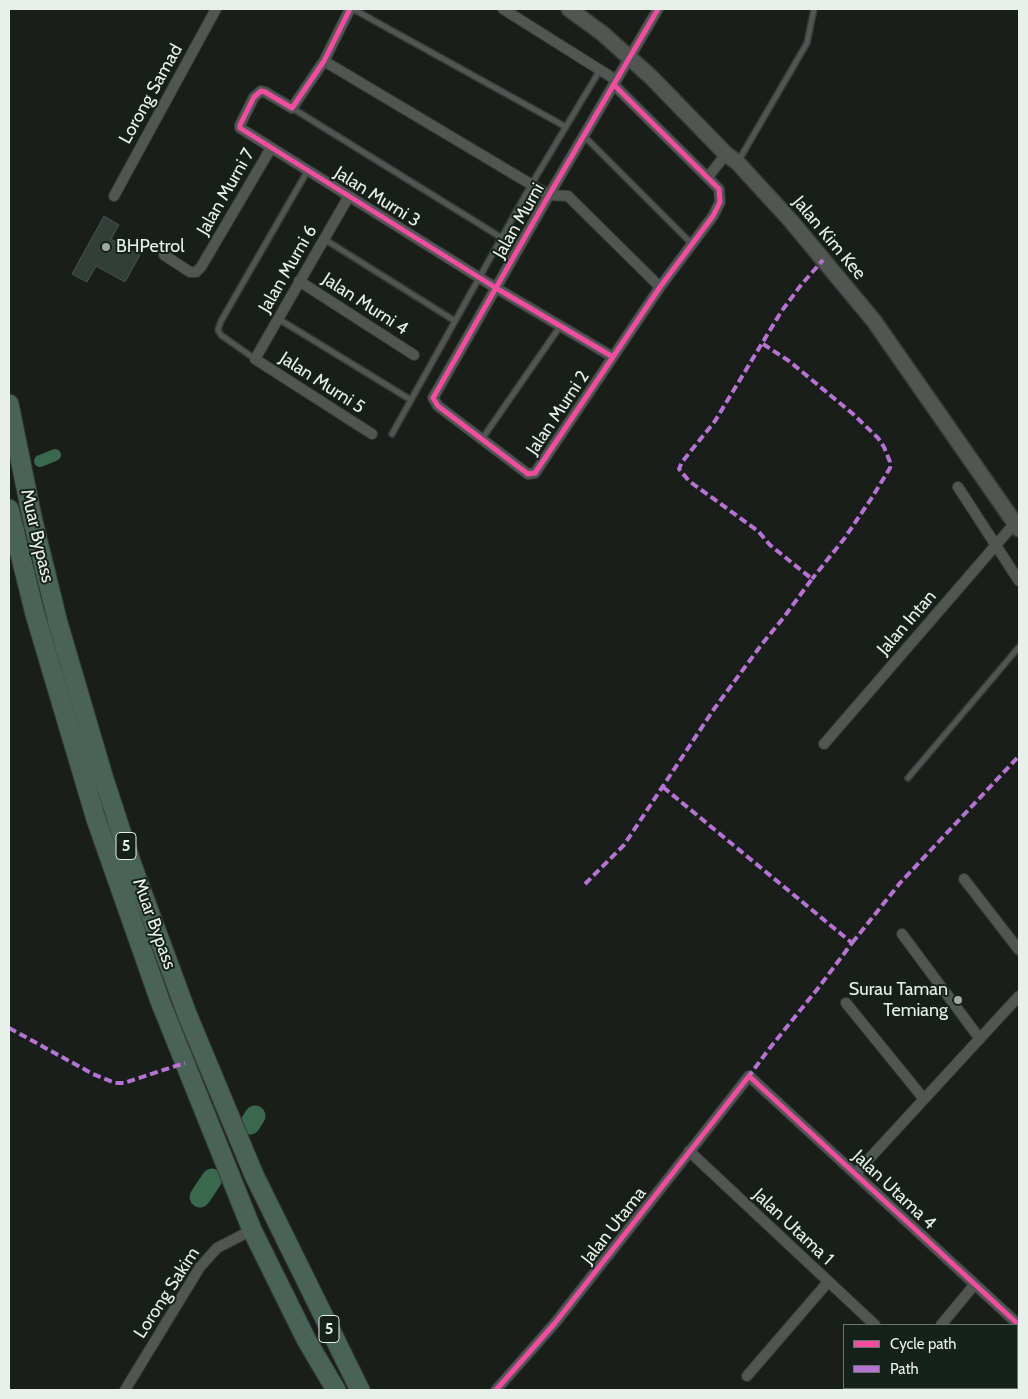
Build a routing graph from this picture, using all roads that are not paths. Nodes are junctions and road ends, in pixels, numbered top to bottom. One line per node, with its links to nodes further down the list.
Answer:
1 (216, 9): 20 (street, Lorong Samad)
2 (351, 9): 8 (street); 12 (lane)
3 (503, 9): 9 (street, Jalan Murni 2)
4 (569, 9): 7 (street, Jalan Kim Kee)
5 (658, 9): 7 (street, Jalan Murni)
6 (814, 9): 15 (lane)
7 (630, 58): 10 (street, Jalan Murni); 15 (street, Jalan Kim Kee)
8 (324, 61): 11 (street); 18 (street)
9 (600, 70): 10 (street, Jalan Murni 2); 12 (lane, Jalan Murni)
10 (615, 82): 13 (street, Jalan Murni); 17 (street, Jalan Murni 2)
11 (292, 108): 14 (street, Jalan Murni 3); 22 (lane)
12 (566, 127): 18 (lane, Jalan Murni)
13 (583, 136): 19 (street, Jalan Murni); 24 (lane)
14 (271, 148): 16 (street, Jalan Murni 3); 25 (street, Jalan Murni 7)
15 (732, 158): 17 (street); 44 (street, Jalan Kim Kee)
16 (308, 170): 21 (street, Jalan Murni 3); 35 (lane)
17 (711, 173): 24 (street, Jalan Murni 2)
18 (531, 185): 19 (street); 22 (lane, Jalan Murni)
19 (549, 195): 28 (street); 29 (street, Jalan Murni)
20 (114, 196)
21 (349, 196): 23 (street, Jalan Murni 6); 26 (street, Jalan Murni 3)
22 (502, 238): 26 (lane, Jalan Murni)
23 (324, 239): 27 (street, Jalan Murni 6); 31 (lane)
24 (692, 244): 28 (street, Jalan Murni 2)
25 (164, 256)
26 (479, 277): 29 (street, Jalan Murni 3); 31 (lane, Jalan Murni)
27 (299, 281): 30 (street, Jalan Murni 6); 33 (street, Jalan Murni 4)
28 (660, 287): 34 (street, Jalan Murni 2)
29 (496, 288): 32 (street, Jalan Murni 3); 36 (street, Jalan Murni)
30 (277, 318): 35 (street, Jalan Murni 6); 37 (lane)
31 (455, 320): 37 (lane, Jalan Murni)
32 (561, 325): 34 (street, Jalan Murni 3); 41 (lane)
33 (414, 355)
34 (613, 356): 41 (street, Jalan Murni 2)
35 (255, 359): 39 (street, Jalan Murni 5)
36 (433, 398): 41 (street, Jalan Murni 2)
37 (411, 400): 40 (lane, Jalan Murni)
38 (9, 404): 61 (highway, Muar Bypass / 5)
39 (372, 434)
40 (392, 434)
41 (482, 439)
42 (958, 488): 45 (street)
43 (9, 509): 60 (highway, Muar Bypass / 5)
44 (1017, 526): 45 (street, Jalan Intan)
45 (995, 546): 46 (street); 48 (street, Jalan Intan)
46 (1019, 581)
47 (1019, 647): 49 (lane)
48 (824, 744)
49 (908, 778)
50 (964, 878): 52 (street)
51 (902, 934): 55 (street)
52 (1019, 950)
53 (1019, 996): 55 (street)
54 (846, 1003): 57 (street)
55 (980, 1039): 57 (street)
56 (749, 1076): 58 (street, Jalan Utama); 59 (street, Jalan Utama 4)
57 (924, 1099): 59 (street)
58 (689, 1151): 62 (street, Jalan Utama 1); 72 (street, Jalan Utama)
59 (856, 1173): 63 (street, Jalan Utama 4)
60 (252, 1230): 68 (street, Lorong Sakim); 69 (highway, Muar Bypass / 5)
61 (300, 1268): 70 (highway, Muar Bypass / 5); 71 (highway)
62 (828, 1282): 64 (street, Jalan Utama 1); 67 (street)
63 (975, 1284): 65 (street); 66 (street, Jalan Utama 4)
64 (874, 1324)
65 (942, 1324)
66 (1018, 1324)
67 (747, 1376)
68 (125, 1390)
69 (334, 1390)
70 (360, 1390)
71 (372, 1390)
72 (496, 1390)

